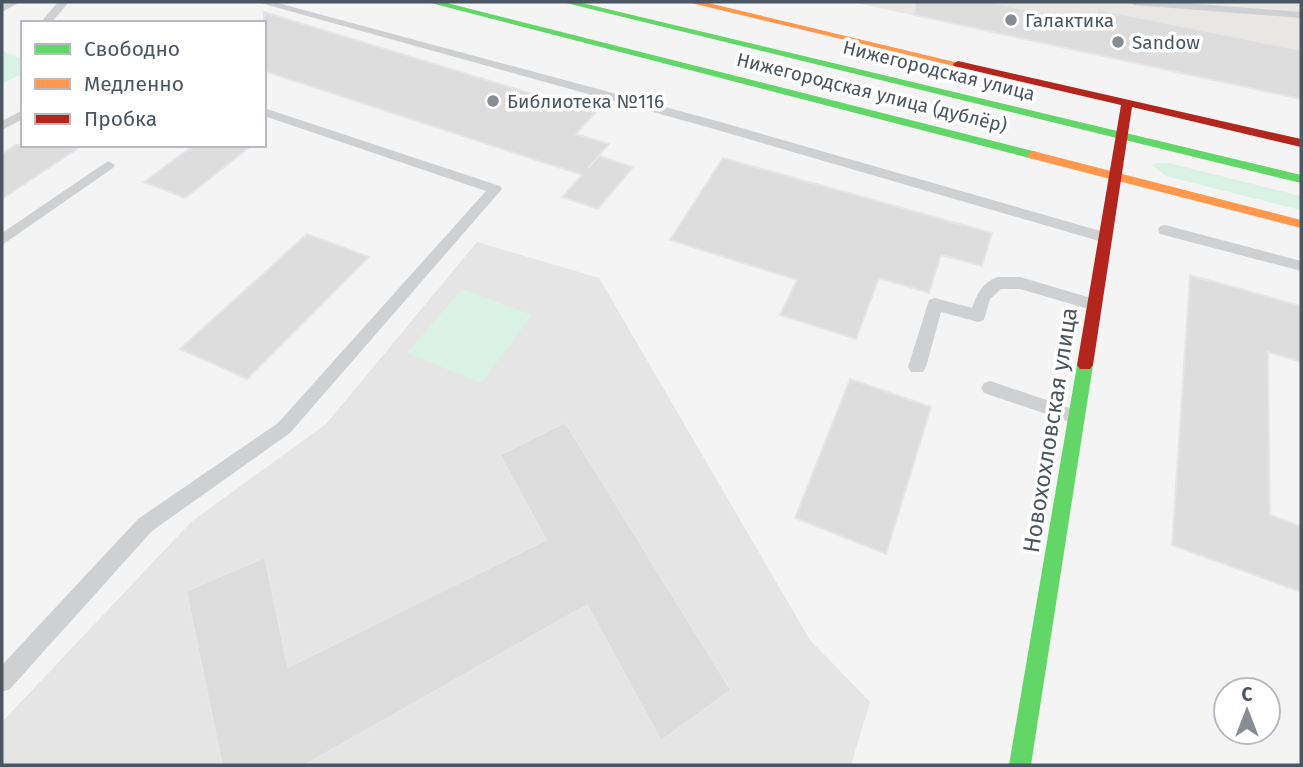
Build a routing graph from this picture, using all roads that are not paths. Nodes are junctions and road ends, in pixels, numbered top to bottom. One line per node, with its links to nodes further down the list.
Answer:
1 (15, 2): 8 (lane)
2 (64, 2): 10 (lane)
3 (262, 2): 22 (lane)
4 (432, 2): 18 (street, Нижегородская улица (дублёр))
5 (567, 2): 15 (street, Нижегородская улица)
6 (692, 2): 11 (street, Нижегородская улица)
7 (1135, 2): 9 (lane)
8 (2, 9)
9 (1301, 15)
10 (47, 21)
11 (1127, 102): 15 (street, Новохохловская улица); 16 (street, Нижегородская улица)
12 (266, 112): 29 (lane)
13 (21, 115): 14 (lane)
14 (2, 126)
15 (1121, 136): 18 (street, Новохохловская улица); 19 (street, Нижегородская улица)
16 (1301, 143)
17 (108, 165): 23 (lane)
18 (1115, 176): 20 (street, Нижегородская улица (дублёр)); 22 (street, Новохохловская улица)
19 (1301, 179)
20 (1301, 224)
21 (1165, 230): 24 (lane)
22 (1106, 238): 25 (street, Новохохловская улица)
23 (2, 240)
24 (1301, 266)
25 (1093, 304): 26 (lane); 28 (street, Новохохловская улица)
26 (917, 367)
27 (990, 388): 28 (lane)
28 (1076, 417): 30 (street, Новохохловская улица)
29 (2, 681)
30 (1020, 765)

